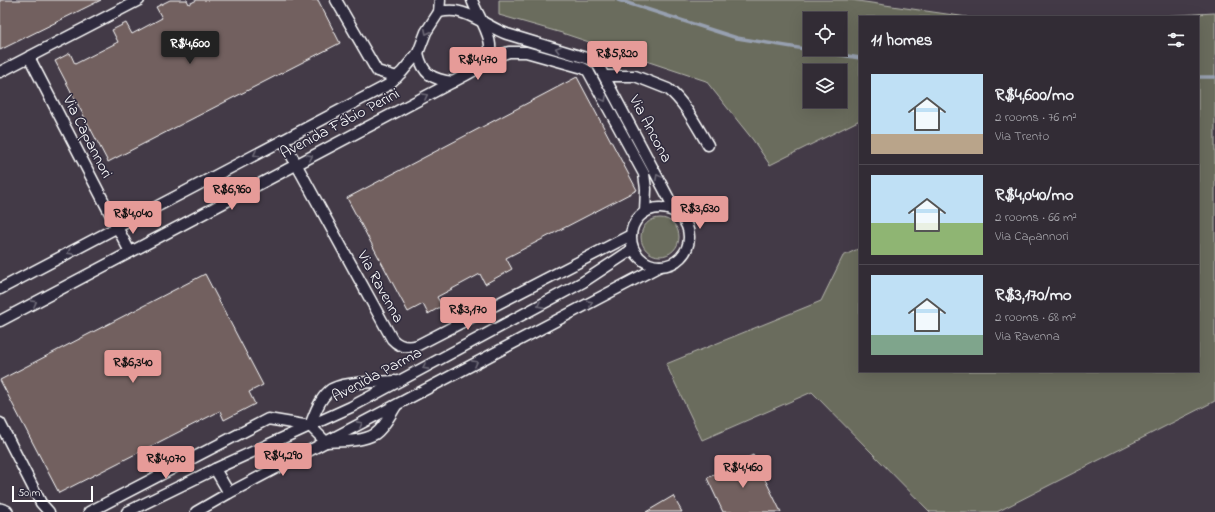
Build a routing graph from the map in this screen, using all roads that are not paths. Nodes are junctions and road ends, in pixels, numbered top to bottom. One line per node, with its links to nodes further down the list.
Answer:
1 (139, 0): 8 (street)
2 (336, 0): 12 (street)
3 (440, 0): 5 (street, Avenida Fábio Perini)
4 (472, 0): 6 (street)
5 (438, 12): 6 (street); 7 (street, Avenida Fábio Perini, one-way to 7)
6 (482, 23): 9 (street); 11 (street, Via Ancona, one-way to 6)
7 (418, 53): 12 (street, Avenida Fábio Perini); 13 (street)
8 (29, 57): 10 (street); 19 (street, Via Capannori)
9 (488, 59): 13 (street, Avenida Fábio Perini); 17 (street, Via Ancona, one-way to 17)
10 (0, 72)
11 (605, 76): 15 (street); 18 (street, Via Ancona, one-way to 11)
12 (396, 77): 14 (street, Avenida Fábio Perini)
13 (453, 82): 16 (street, Avenida Fábio Perini, one-way to 13)
14 (283, 140): 16 (street, Via Ravenna); 19 (street, Avenida Fábio Perini, one-way to 19)
15 (708, 145)
16 (296, 164): 20 (street, Via Ravenna); 22 (street, Avenida Fábio Perini)
17 (645, 212): 18 (street); 20 (street)
18 (676, 212): 23 (street)
19 (117, 227): 22 (street, Via Capannori); 24 (street, Avenida Fábio Perini, one-way to 24)
20 (631, 235): 21 (street)
21 (633, 249): 23 (street); 26 (street, Avenida Parma, one-way to 26)
22 (130, 252): 25 (street, Avenida Fábio Perini, one-way to 22)
23 (660, 266): 27 (street, one-way to 23)
24 (0, 289)
25 (0, 321)
26 (399, 381): 29 (street, Avenida Parma); 29 (street)
27 (396, 405): 30 (street, one-way to 27); 30 (street)
28 (0, 423): 35 (street)
29 (310, 426): 30 (street); 31 (street, Avenida Parma); 36 (street)
30 (326, 442): 32 (street)
31 (215, 469): 32 (street); 37 (street, Avenida Parma)
32 (229, 493): 38 (street)
33 (0, 510): 34 (main road)
34 (6, 512)
35 (49, 512)
36 (89, 512)
37 (127, 512)
38 (196, 512)

